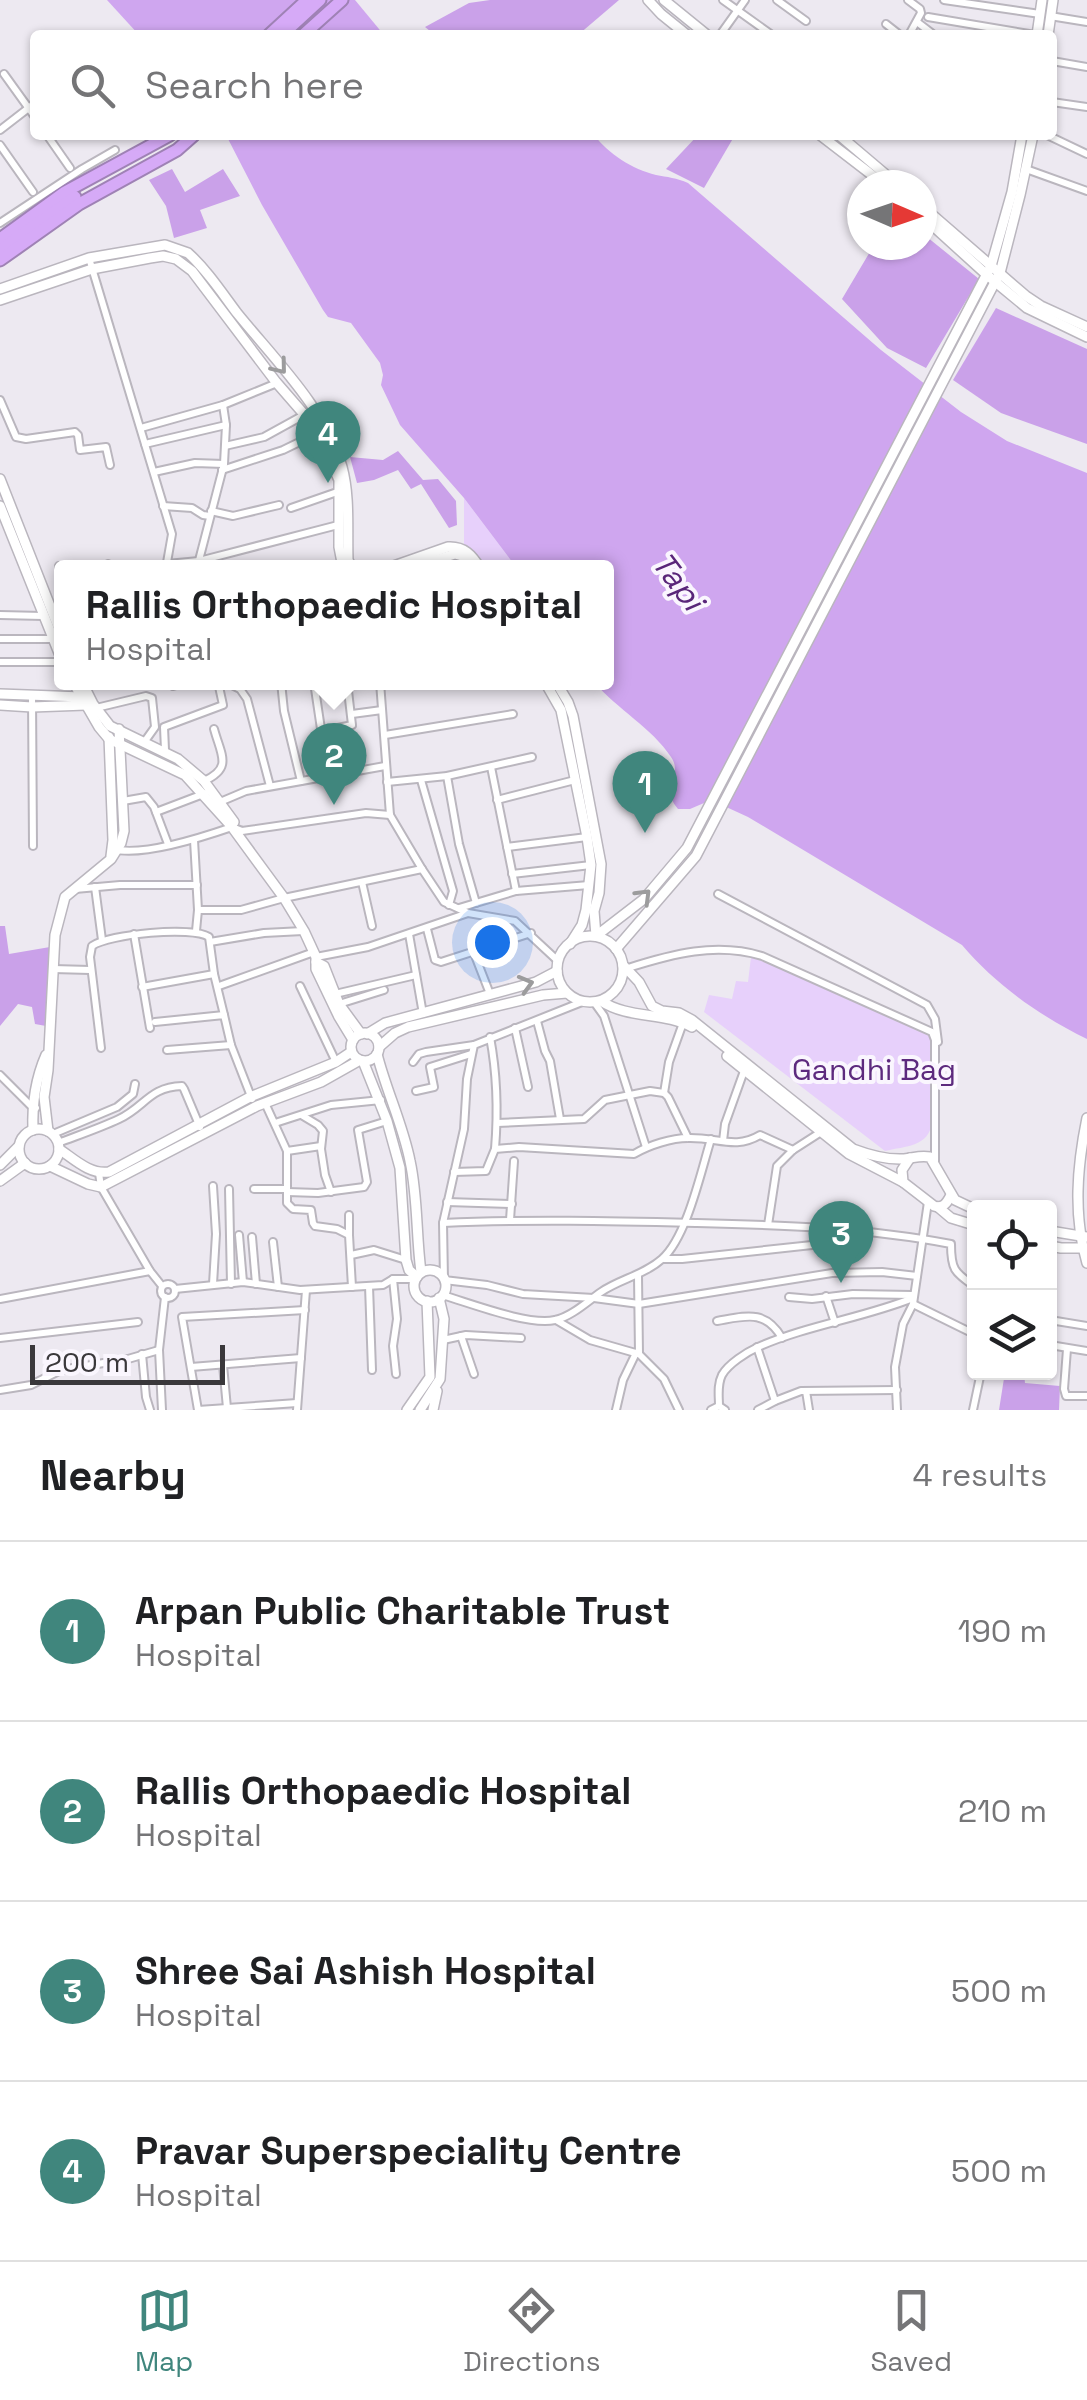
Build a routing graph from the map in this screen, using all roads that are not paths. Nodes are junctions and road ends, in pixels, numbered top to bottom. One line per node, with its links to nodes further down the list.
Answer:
1 (308, 0): 23 (highway)
2 (320, 0): 24 (highway)
3 (332, 0): 25 (highway)
4 (342, 0): 26 (highway)
5 (648, 0): 16 (main road)
6 (664, 0): 16 (street); 28 (main road)
7 (723, 0): 15 (street)
8 (745, 0): 15 (street)
9 (776, 0): 19 (street)
10 (908, 0): 20 (street)
11 (944, 0): 14 (street)
12 (1042, 0): 17 (main road)
13 (1053, 0): 17 (main road)
14 (985, 3): 17 (street)
15 (738, 10): 29 (street); 30 (street)
16 (658, 12): 27 (main road)
17 (1045, 15): 21 (street); 35 (main road); 36 (main road)
18 (928, 17): 34 (street)
19 (806, 21)
20 (917, 22): 32 (street); 33 (street)
21 (1087, 22)
22 (886, 24): 31 (street)
23 (275, 30)
24 (287, 30)
25 (299, 30)
26 (309, 30)
27 (681, 30)
28 (701, 30)
29 (724, 30)
30 (765, 30)
31 (894, 30)
32 (912, 30)
33 (927, 30)
34 (1006, 30)
35 (1038, 30)
36 (1047, 30)
37 (1057, 61): 38 (street)
38 (1087, 67)
39 (4, 74): 40 (street)
40 (30, 103)
41 (1057, 103): 43 (street)
42 (30, 107): 44 (street)
43 (1087, 107)
44 (0, 130)
45 (51, 140): 58 (street)
46 (150, 140): 67 (highway)
47 (166, 140): 68 (highway)
48 (167, 140): 69 (highway)
49 (188, 140): 70 (highway)
50 (838, 140): 60 (main road)
51 (839, 140): 61 (main road)
52 (1021, 140): 72 (main road)
53 (1032, 140): 59 (main road)
54 (1057, 140): 57 (street)
55 (0, 146): 62 (street)
56 (115, 150): 65 (street)
57 (1087, 154)
58 (70, 168)
59 (1026, 169): 63 (street); 72 (main road)
60 (869, 170)
61 (878, 170)
62 (33, 192)
63 (1087, 192)
64 (937, 220): 72 (main road)
65 (0, 223)
66 (937, 228): 72 (main road)
67 (0, 231)
68 (0, 240)
69 (0, 250)
70 (0, 260)
71 (91, 263): 73 (main road); 74 (main road); 78 (main road); 83 (street); 84 (main road, one-way to 84)
72 (993, 274): 75 (main road); 76 (main road); 77 (main road)
73 (0, 289)
74 (0, 300)
75 (977, 306): 186 (main road, one-way to 75); 190 (main road)
76 (1087, 327)
77 (1087, 338)
78 (277, 383): 80 (street); 81 (main road)
79 (0, 400): 87 (street)
80 (222, 405): 82 (street); 83 (street)
81 (305, 414): 84 (main road); 86 (street)
82 (226, 425): 85 (street); 86 (street)
83 (141, 428): 85 (street)
84 (322, 431): 88 (street); 91 (main road); 102 (main road)
85 (146, 444): 89 (street)
86 (226, 446): 88 (street)
87 (110, 465)
88 (223, 467): 89 (street); 96 (street)
89 (154, 472): 94 (street)
90 (0, 479): 109 (main road)
91 (340, 491): 95 (street); 97 (main road)
92 (279, 505): 96 (street)
93 (0, 506): 108 (main road)
94 (164, 506): 96 (street); 98 (street)
95 (291, 508)
96 (210, 514): 99 (street)
97 (338, 524): 100 (street); 101 (main road)
98 (167, 560)
99 (199, 560)
100 (212, 560)
101 (341, 560)
102 (348, 560)
103 (410, 560): 106 (main road)
104 (436, 560): 105 (main road)
105 (465, 560)
106 (473, 560)
107 (0, 615): 108 (street)
108 (43, 616): 110 (main road)
109 (54, 630)
110 (54, 634)
111 (0, 639): 112 (street)
112 (54, 641)
113 (54, 660): 114 (street)
114 (0, 662)
115 (69, 690): 127 (main road)
116 (79, 690): 129 (main road)
117 (85, 690): 129 (main road)
118 (219, 690): 135 (street)
119 (240, 690): 150 (street)
120 (281, 690): 147 (street)
121 (315, 690): 132 (street)
122 (348, 690): 132 (street)
123 (381, 690): 131 (street)
124 (550, 690): 146 (main road)
125 (561, 690): 186 (main road)
126 (0, 694): 128 (main road)
127 (59, 697): 128 (main road); 129 (main road)
128 (32, 702): 129 (main road); 130 (main road); 161 (street)
129 (89, 702): 134 (main road); 135 (street); 138 (main road)
130 (0, 705)
131 (382, 710): 132 (street); 137 (street)
132 (352, 714)
133 (513, 714): 137 (street)
134 (114, 728): 138 (main road); 139 (main road)
135 (159, 728): 139 (street); 140 (street)
136 (214, 729): 148 (street)
137 (385, 735): 142 (street)
138 (114, 741): 151 (main road); 153 (main road); 163 (main road)
139 (145, 742): 140 (main road)
140 (164, 750): 148 (main road)
141 (532, 757): 143 (street)
142 (385, 766): 147 (street); 149 (street)
143 (491, 767): 144 (street); 152 (street)
144 (447, 776): 145 (street); 175 (street)
145 (421, 780): 149 (street); 176 (street)
146 (576, 780): 152 (street); 158 (main road)
147 (301, 781): 150 (street)
148 (204, 782): 151 (main road)
149 (387, 782): 156 (street)
150 (270, 786): 154 (street)
151 (206, 793): 154 (main road); 155 (street); 157 (main road)
152 (497, 800): 162 (street)
153 (121, 801): 155 (street); 163 (main road)
154 (220, 802): 157 (main road)
155 (156, 812): 160 (street)
156 (390, 815): 157 (street); 165 (street)
157 (239, 833): 159 (street); 174 (main road)
158 (587, 837): 162 (street); 164 (main road)
159 (194, 840): 160 (street); 168 (street)
160 (168, 844): 163 (street)
161 (33, 846)
162 (507, 847): 166 (street)
163 (114, 853): 171 (main road)
164 (590, 865): 166 (street); 169 (main road)
165 (422, 870): 167 (street); 176 (street)
166 (512, 874): 172 (street)
167 (362, 882): 174 (street); 179 (street)
168 (197, 885): 170 (street); 177 (street)
169 (590, 885): 172 (street); 189 (main road)
170 (95, 887): 171 (street); 187 (street)
171 (75, 889): 195 (main road)
172 (516, 891): 175 (street)
173 (718, 894): 261 (street)
174 (284, 898): 177 (street); 182 (main road)
175 (476, 903): 176 (street)
176 (452, 907): 178 (street)
177 (198, 910): 181 (street)
178 (468, 913): 180 (street); 185 (street)
179 (372, 926)
180 (426, 929): 184 (street); 191 (street)
181 (196, 932): 183 (street); 188 (street)
182 (304, 932): 188 (street); 192 (main road)
183 (134, 934): 187 (street); 201 (street)
184 (409, 934): 192 (street); 198 (street)
185 (531, 934): 191 (street); 193 (street)
186 (596, 936): 189 (main road); 190 (main road)
187 (102, 940): 196 (street)
188 (210, 942): 197 (street)
189 (570, 944): 193 (main road)
190 (616, 948): 194 (main road)
191 (474, 953): 204 (street)
192 (316, 957): 199 (street); 205 (main road); 212 (main road)
193 (558, 966): 203 (main road); 204 (main road, one-way to 193)
194 (626, 966): 206 (main road); 257 (main road); 261 (street)
195 (53, 969): 196 (street); 220 (main road)
196 (90, 970): 216 (street)
197 (214, 974): 199 (street); 201 (street)
198 (416, 975): 205 (street); 208 (street)
199 (219, 986): 207 (street)
200 (300, 986): 223 (street)
201 (142, 987): 207 (street)
202 (384, 990): 205 (street)
203 (566, 993): 206 (main road); 218 (main road)
204 (490, 994): 208 (main road)
205 (337, 999): 212 (main road)
206 (592, 1002): 209 (street); 210 (main road); 231 (street)
207 (224, 1014): 215 (street)
208 (423, 1014): 212 (main road)
209 (538, 1021): 211 (street); 239 (street)
210 (683, 1023): 225 (main road); 230 (street)
211 (515, 1028): 213 (street); 228 (street)
212 (360, 1036): 218 (main road); 219 (main road)
213 (490, 1037): 214 (street); 242 (street)
214 (474, 1044): 221 (street); 224 (street)
215 (231, 1046): 217 (street); 232 (street)
216 (101, 1048)
217 (168, 1050)
218 (378, 1051): 222 (main road); 233 (main road)
219 (352, 1052): 222 (main road); 223 (main road)
220 (48, 1053): 235 (main road); 236 (main road)
221 (472, 1054): 229 (street); 263 (street)
222 (361, 1061): 233 (main road); 234 (main road)
223 (336, 1062): 232 (main road)
224 (413, 1062)
225 (744, 1071): 245 (main road); 250 (street)
226 (0, 1076): 235 (street)
227 (134, 1084): 248 (street)
228 (528, 1087)
229 (416, 1091)
230 (664, 1093): 231 (street); 247 (street)
231 (629, 1094): 239 (street); 253 (street)
232 (250, 1097): 234 (street); 243 (main road)
233 (384, 1099): 237 (street); 240 (main road); 300 (main road)
234 (261, 1105): 241 (street); 246 (main road)
235 (32, 1107): 236 (street); 244 (main road)
236 (45, 1110): 248 (main road)
237 (302, 1115): 241 (street); 252 (street)
238 (1087, 1118): 290 (main road)
239 (560, 1119): 242 (street)
240 (387, 1121): 272 (street); 297 (main road)
241 (275, 1123): 256 (street)
242 (497, 1123): 254 (street)
243 (199, 1124): 246 (street); 248 (street); 264 (main road)
244 (33, 1130): 248 (main road); 251 (main road)
245 (821, 1132): 255 (street); 266 (main road)
246 (203, 1136): 267 (main road)
247 (688, 1138): 249 (street); 253 (street)
248 (55, 1139): 262 (main road); 264 (main road)
249 (711, 1139): 250 (street); 282 (street)
250 (723, 1141): 255 (street)
251 (20, 1145): 259 (main road); 260 (main road)
252 (321, 1146): 256 (street); 272 (street)
253 (646, 1147): 254 (street)
254 (495, 1149): 263 (street)
255 (793, 1150): 284 (street)
256 (287, 1152): 271 (street)
257 (910, 1158): 261 (main road); 266 (main road)
258 (514, 1161): 276 (street)
259 (25, 1163): 262 (main road); 265 (main road)
260 (0, 1165)
261 (936, 1165): 273 (main road)
262 (50, 1166): 267 (main road)
263 (454, 1172): 274 (street)
264 (100, 1173): 267 (street)
265 (0, 1181)
266 (904, 1182): 275 (main road)
267 (100, 1186): 299 (street)
268 (213, 1186): 309 (street)
269 (228, 1188): 307 (street)
270 (254, 1189): 271 (street)
271 (287, 1190): 272 (street); 288 (street)
272 (331, 1192)
273 (951, 1195): 277 (main road); 278 (main road)
274 (447, 1202): 276 (street); 281 (street)
275 (928, 1202): 278 (main road); 291 (street)
276 (512, 1204): 280 (street)
277 (967, 1206)
278 (938, 1208): 283 (main road)
279 (349, 1214): 288 (street)
280 (510, 1220): 281 (street); 282 (street)
281 (442, 1223): 305 (street)
282 (685, 1223): 284 (street); 296 (street)
283 (967, 1223)
284 (768, 1225): 285 (street)
285 (839, 1231): 291 (street); 296 (street)
286 (1057, 1232): 290 (main road)
287 (239, 1234): 306 (street)
288 (348, 1234): 295 (street)
289 (252, 1236): 308 (street)
290 (1084, 1237): 294 (main road)
291 (922, 1238): 302 (street); 303 (street)
292 (273, 1242): 312 (street)
293 (1057, 1247): 294 (main road)
294 (1085, 1248): 298 (main road)
295 (350, 1255): 297 (street); 313 (street)
296 (662, 1259): 301 (street)
297 (406, 1260): 300 (main road)
298 (1087, 1263)
299 (150, 1271): 310 (street); 321 (street)
300 (418, 1276): 304 (street); 305 (main road); 323 (main road)
301 (638, 1276): 320 (street); 324 (street)
302 (917, 1276): 322 (street); 324 (street)
303 (967, 1277)
304 (393, 1278): 311 (street); 349 (street)
305 (444, 1280): 317 (main road); 320 (street)
306 (242, 1282): 307 (street); 308 (street)
307 (231, 1284): 309 (street)
308 (256, 1284): 312 (street)
309 (212, 1285): 314 (street)
310 (162, 1286): 314 (street); 319 (street)
311 (370, 1286): 313 (street); 348 (street)
312 (278, 1287): 315 (street)
313 (352, 1287): 315 (street)
314 (175, 1289): 319 (street)
315 (306, 1290): 325 (street)
316 (826, 1296): 318 (street); 322 (street); 330 (street)
317 (441, 1297): 323 (main road); 326 (street); 337 (main road)
318 (789, 1297)
319 (165, 1298): 341 (street)
320 (594, 1298): 324 (street); 326 (street)
321 (0, 1299)
322 (913, 1299): 330 (street); 332 (street); 354 (street)
323 (427, 1301): 352 (main road)
324 (639, 1304): 344 (street)
325 (305, 1310): 345 (street); 347 (street)
326 (556, 1320): 344 (street)
327 (717, 1320): 336 (street)
328 (1057, 1321): 331 (street)
329 (138, 1322): 334 (street)
330 (835, 1324): 336 (street)
331 (1087, 1326)
332 (967, 1330)
333 (460, 1336): 335 (street); 337 (street); 350 (street)
334 (0, 1338)
335 (521, 1338)
336 (782, 1338): 339 (street)
337 (443, 1340): 352 (main road)
338 (1057, 1346): 340 (street)
339 (756, 1347): 357 (street); 360 (street)
340 (1067, 1348): 342 (street); 356 (street)
341 (159, 1350): 343 (street); 362 (street)
342 (1087, 1351)
343 (142, 1354): 353 (street); 361 (street)
344 (638, 1354): 366 (street); 367 (street)
345 (301, 1358): 346 (street); 358 (street)
346 (223, 1365): 347 (street); 359 (street)
347 (190, 1368): 359 (street)
348 (372, 1370)
349 (396, 1374)
350 (474, 1374)
351 (979, 1380): 371 (street)
352 (434, 1381): 363 (main road); 364 (main road); 365 (main road)
353 (0, 1390)
354 (896, 1390): 355 (street); 370 (street)
355 (806, 1392): 357 (street); 369 (street)
356 (1087, 1396)
357 (775, 1401): 368 (street)
358 (297, 1407): 359 (street)
359 (226, 1408)
360 (718, 1409)
361 (150, 1410)
362 (162, 1410)
363 (407, 1410)
364 (420, 1410)
365 (433, 1410)
366 (616, 1410)
367 (679, 1410)
368 (758, 1410)
369 (808, 1410)
370 (897, 1410)
371 (973, 1410)

